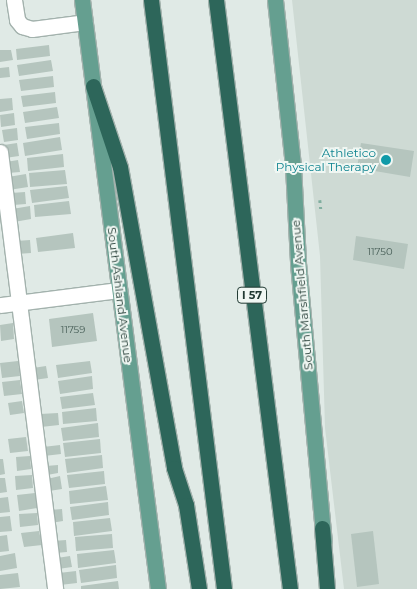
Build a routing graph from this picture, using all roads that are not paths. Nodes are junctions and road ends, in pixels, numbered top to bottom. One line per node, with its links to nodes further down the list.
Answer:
1 (14, 0): 6 (street)
2 (82, 0): 6 (main road, South Ashland Avenue)
3 (151, 0): 16 (highway)
4 (216, 0): 17 (highway, I 57)
5 (275, 0): 12 (main road, South Marshfield Avenue)
6 (85, 22): 7 (main road, South Ashland Avenue)
7 (93, 86): 9 (main road, South Ashland Avenue); 15 (highway)
8 (0, 152): 10 (street)
9 (119, 290): 10 (street); 14 (main road, South Ashland Avenue)
10 (19, 302): 11 (street); 13 (street)
11 (0, 305)
12 (322, 528): 18 (highway); 19 (main road, South Marshfield Avenue)
13 (55, 589)
14 (158, 589)
15 (199, 589)
16 (224, 589)
17 (290, 589)
18 (327, 589)
19 (332, 589)

